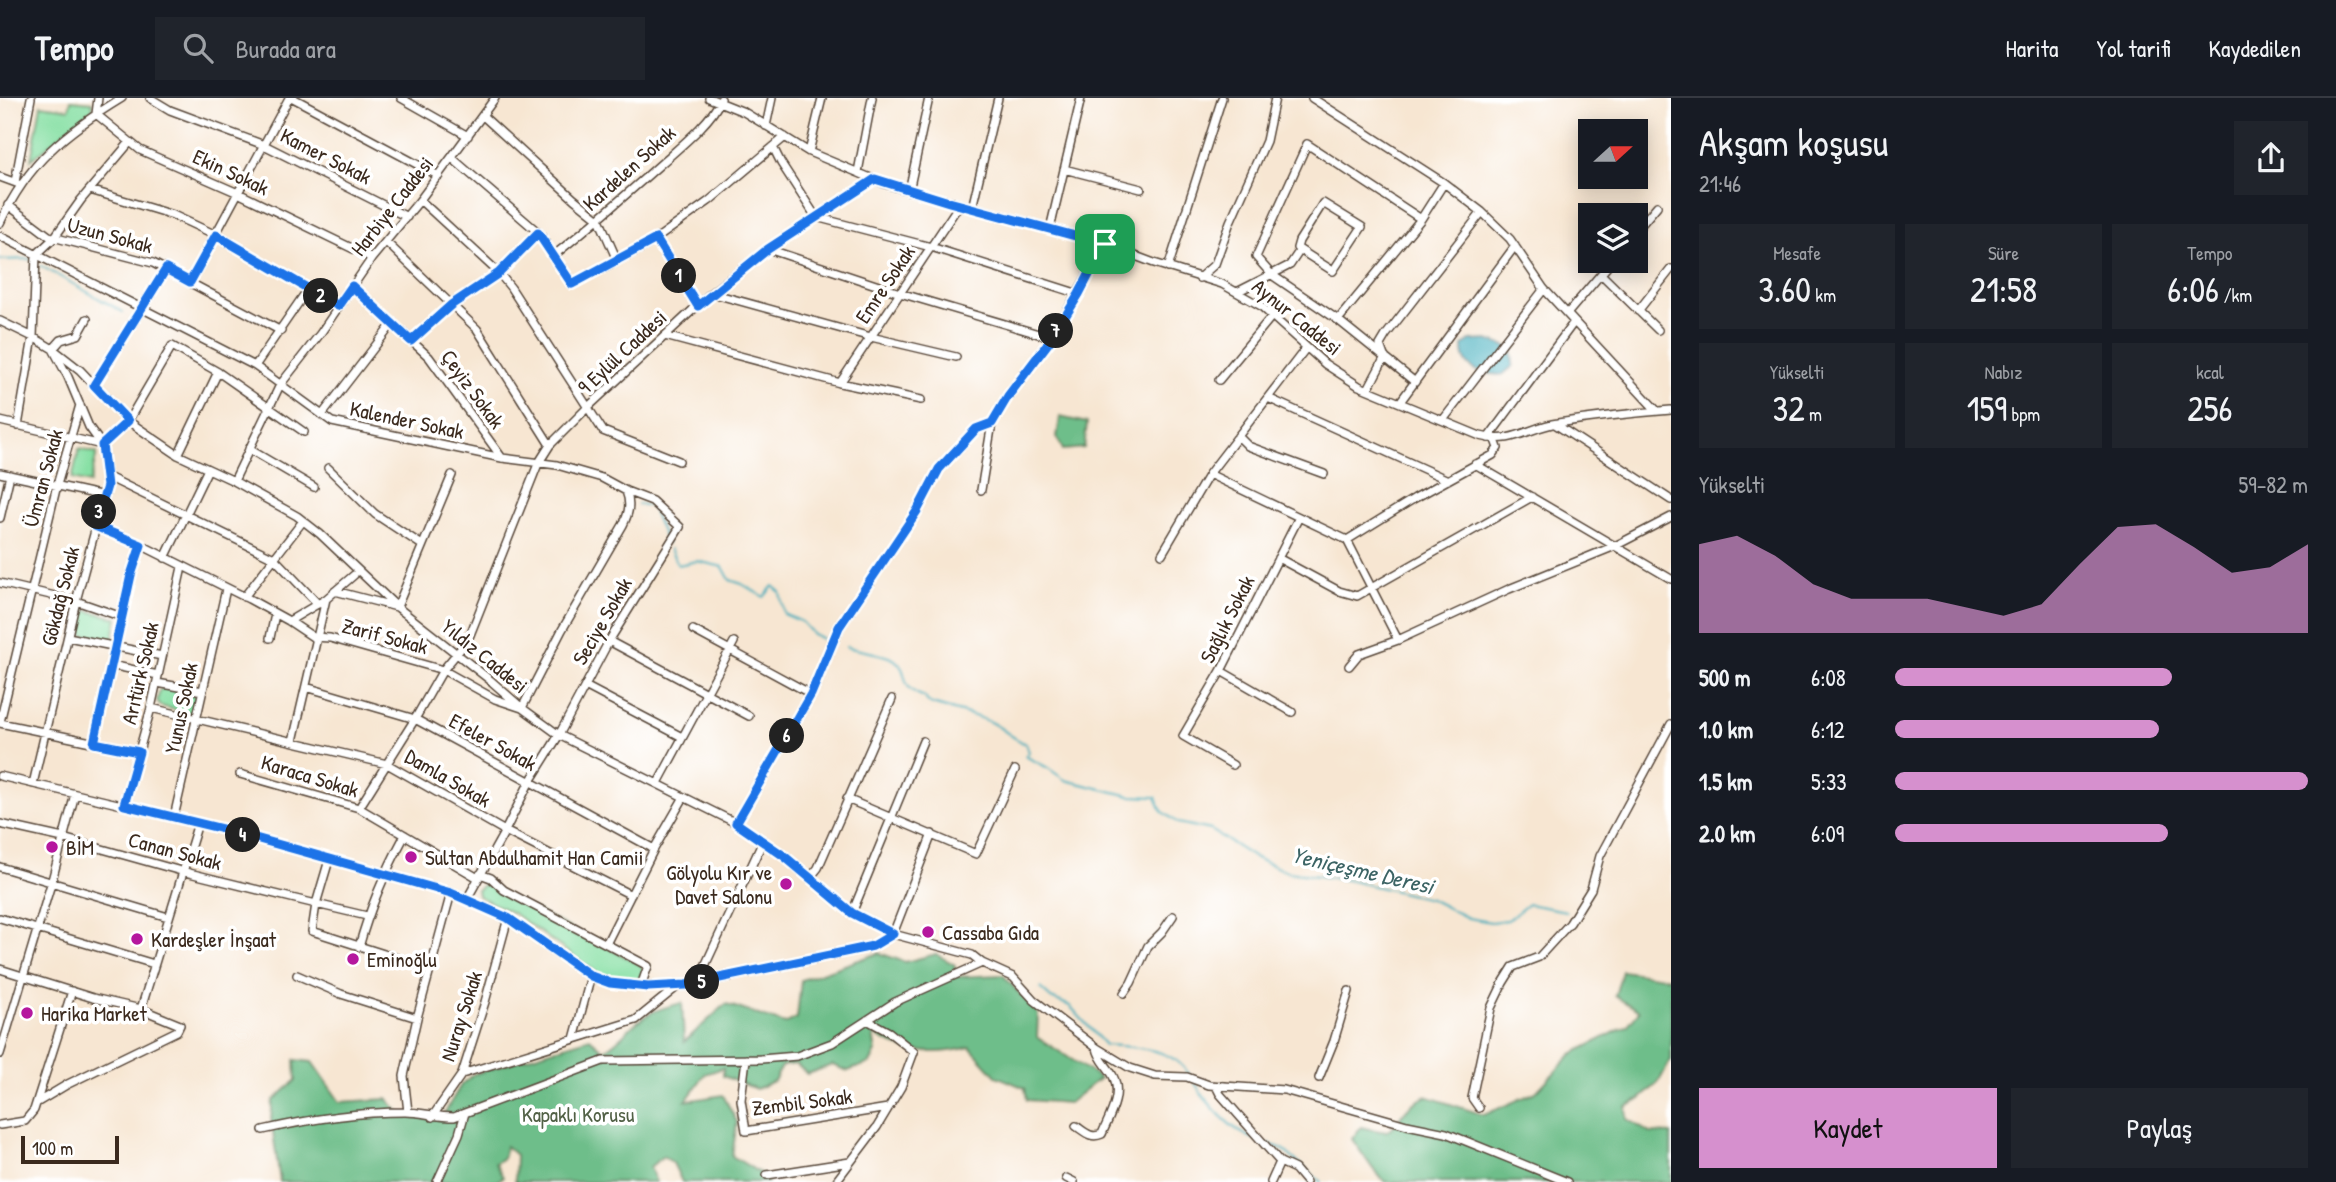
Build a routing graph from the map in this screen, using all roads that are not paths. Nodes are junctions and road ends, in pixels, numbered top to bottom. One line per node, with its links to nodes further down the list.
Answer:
1 (32, 98): 34 (street)
2 (98, 98): 19 (street)
3 (122, 98): 19 (street)
4 (150, 98): 25 (street, Kamer Sokak)
5 (291, 98): 25 (street); 31 (street)
6 (401, 98): 22 (street)
7 (495, 98): 20 (street, Harbiye Caddesi)
8 (709, 98): 18 (street, Aynur Caddesi)
9 (772, 98): 21 (street)
10 (822, 98): 27 (street)
11 (873, 98): 30 (street)
12 (929, 98): 38 (street)
13 (998, 98): 44 (street)
14 (1081, 98): 29 (street)
15 (1222, 98): 68 (street)
16 (1275, 98): 74 (street)
17 (1312, 98): 35 (street)
18 (720, 100): 21 (street, Aynur Caddesi); 49 (street, Kardelen Sokak)
19 (96, 114): 24 (street, Ekin Sokak); 34 (street)
20 (483, 116): 22 (street, Harbiye Caddesi); 49 (street)
21 (766, 126): 23 (street, Aynur Caddesi)
22 (468, 136): 28 (street, Harbiye Caddesi)
23 (785, 137): 26 (street); 27 (street, Aynur Caddesi)
24 (130, 142): 37 (street); 39 (street, Ekin Sokak)
25 (264, 145): 39 (street); 46 (street, Kamer Sokak)
26 (773, 147): 47 (street); 57 (street)
27 (809, 152): 30 (street, Aynur Caddesi)
28 (452, 158): 31 (street, Harbiye Caddesi); 53 (street)
29 (1064, 169): 36 (street); 52 (street)
30 (858, 172): 33 (street, Aynur Caddesi)
31 (439, 176): 40 (street, Harbiye Caddesi)
32 (0, 177): 34 (street)
33 (875, 179): 38 (street, Aynur Caddesi); 47 (street, 9 Eylül Caddesi)
34 (18, 183): 41 (street)
35 (1444, 183): 45 (street); 50 (street)
36 (1141, 189)
37 (90, 190): 54 (street); 56 (street)
38 (909, 191): 42 (street, Aynur Caddesi)
39 (238, 193): 54 (street); 66 (street, Ekin Sokak)
40 (420, 200): 46 (street, Harbiye Caddesi); 71 (street)
41 (8, 205): 51 (street); 56 (street, Uzun Sokak)
42 (959, 205): 44 (street, Aynur Caddesi); 61 (street, Emre Sokak)
43 (1657, 206): 48 (street)
44 (972, 208): 52 (street, Aynur Caddesi)
45 (1482, 212): 60 (street); 105 (street)
46 (407, 217): 58 (street, Harbiye Caddesi)
47 (816, 217): 61 (street); 62 (street, 9 Eylül Caddesi)
48 (1648, 217)
49 (599, 219): 65 (street, Kardelen Sokak); 67 (street)
50 (1421, 219): 73 (street); 91 (street)
51 (0, 223)
52 (1050, 229): 59 (street, Aynur Caddesi)
53 (538, 233): 65 (street); 71 (street)
54 (216, 235): 75 (street); 77 (street)
55 (0, 236): 64 (street, Kalender Sokak)
56 (54, 238): 64 (street); 69 (street, Uzun Sokak)
57 (656, 239): 67 (street); 85 (street)
58 (386, 242): 66 (street, Harbiye Caddesi); 83 (street)
59 (1105, 244): 68 (street, Aynur Caddesi); 82 (street)
60 (1515, 246): 78 (street); 109 (street)
61 (931, 247): 81 (street, Emre Sokak); 82 (street)
62 (768, 249): 80 (street, 9 Eylül Caddesi); 81 (street)
63 (1300, 250): 63 (street); 73 (street)
64 (36, 255): 86 (street, Kalender Sokak); 98 (street)
65 (553, 256): 67 (street)
66 (372, 258): 76 (street, Harbiye Caddesi)
67 (617, 260)
68 (1168, 268): 74 (street, Aynur Caddesi)
69 (166, 269): 75 (street, Uzun Sokak); 86 (street)
70 (1671, 270): 87 (street)
71 (499, 273): 83 (street); 119 (street)
72 (1601, 274): 87 (street); 88 (street)
73 (1272, 275): 79 (street); 91 (street)
74 (1199, 278): 79 (street, Aynur Caddesi)
75 (190, 282): 96 (street, Uzun Sokak)
76 (352, 286): 84 (street, Harbiye Caddesi); 94 (street, Çeyiz Sokak)
77 (308, 289): 84 (street); 96 (street)
78 (1544, 289): 88 (street); 123 (street)
79 (1237, 292): 89 (street, Aynur Caddesi)
80 (711, 293): 85 (street, 9 Eylül Caddesi); 99 (street)
81 (900, 293): 99 (street, Emre Sokak); 100 (street)
82 (1079, 294): 100 (street)
83 (451, 305): 101 (street); 134 (street)
84 (338, 306): 112 (street, Harbiye Caddesi)
85 (698, 306): 97 (street, 9 Eylül Caddesi)
86 (142, 307): 106 (street, Kalender Sokak); 111 (street)
87 (1638, 311): 95 (street)
88 (1567, 314): 93 (street)
89 (1272, 316): 102 (street, Aynur Caddesi); 108 (street)
90 (87, 319): 103 (street)
91 (1338, 320): 105 (street)
92 (0, 321): 98 (street, Yıldız Caddesi)
93 (1574, 322): 120 (street); 132 (street)
94 (394, 323): 101 (street, Çeyiz Sokak); 122 (street)
95 (1658, 330)
96 (281, 331): 106 (street)
97 (665, 336): 110 (street); 119 (street, 9 Eylül Caddesi)
98 (33, 337): 103 (street, Yıldız Caddesi); 128 (street)
99 (871, 337): 104 (street); 110 (street, Emre Sokak)
100 (1052, 338): 126 (street)
101 (411, 341): 137 (street, Çeyiz Sokak)
102 (1306, 348): 113 (street, Aynur Caddesi); 114 (street)
103 (53, 349): 111 (street, Yıldız Caddesi); 117 (street, Gökdağ Sokak)
104 (957, 357)
105 (1385, 357): 109 (street); 113 (street)
106 (255, 366): 112 (street, Kalender Sokak)
107 (218, 372): 118 (street); 125 (street); 136 (street)
108 (1219, 380)
109 (1415, 382): 116 (street)
110 (840, 383): 115 (street)
111 (94, 385): 125 (street, Yıldız Caddesi)
112 (281, 385): 118 (street, Harbiye Caddesi); 122 (street, Kalender Sokak)
113 (1368, 389): 116 (street, Aynur Caddesi)
114 (1268, 398): 130 (street); 149 (street)
115 (921, 400)
116 (1400, 402): 123 (street, Aynur Caddesi)
117 (80, 405): 131 (street, Ümran Sokak); 133 (street, Gökdağ Sokak)
118 (270, 407): 129 (street); 135 (street, Harbiye Caddesi)
119 (587, 408): 134 (street, 9 Eylül Caddesi); 138 (street)
120 (1657, 411): 121 (street); 127 (street)
121 (1671, 411)
122 (322, 415): 137 (street, Kalender Sokak)
123 (1443, 420): 132 (street, Aynur Caddesi)
124 (0, 421): 128 (street)
125 (128, 421): 133 (street); 136 (street, Yıldız Caddesi)
126 (992, 423): 153 (street); 209 (street)
127 (1554, 423): 132 (street); 157 (street)
128 (18, 426): 131 (street)
129 (304, 432)
130 (1238, 436): 144 (street); 145 (street)
131 (71, 438): 133 (street); 151 (street, Ümran Sokak)
132 (1492, 439): 140 (street)
133 (102, 445): 148 (street, Gökdağ Sokak)
134 (551, 445): 139 (street, 9 Eylül Caddesi)
135 (249, 449): 150 (street, Harbiye Caddesi); 152 (street)
136 (178, 455): 142 (street, Yıldız Caddesi)
137 (502, 458): 139 (street, Kalender Sokak)
138 (679, 461)
139 (538, 464): 154 (street, Kalender Sokak); 198 (street, 9 Eylül Caddesi)
140 (1475, 464): 149 (street); 156 (street)
141 (328, 468): 167 (street)
142 (208, 469): 150 (street, Yıldız Caddesi); 158 (street)
143 (0, 473): 146 (street)
144 (1209, 474): 159 (street); 169 (street)
145 (1324, 474)
146 (10, 475): 151 (street); 161 (street)
147 (452, 475): 167 (street)
148 (106, 476): 155 (street, Gökdağ Sokak); 158 (street)
149 (1448, 480): 165 (street)
150 (234, 481): 162 (street, Yıldız Caddesi)
151 (57, 485): 155 (street); 179 (street, Ümran Sokak)
152 (314, 486)
153 (981, 490)
154 (626, 491): 164 (street, Kalender Sokak); 212 (street)
155 (104, 496): 163 (street, Gökdağ Sokak)
156 (1532, 497): 168 (street); 177 (street)
157 (1671, 500)
158 (186, 515): 170 (street); 171 (street)
159 (1299, 517): 165 (street); 172 (street, Sağlık Sokak)
160 (1671, 517): 168 (street)
161 (0, 518)
162 (303, 521): 171 (street); 185 (street, Yıldız Caddesi)
163 (95, 526): 166 (street); 183 (street, Gökdağ Sokak)
164 (680, 527): 194 (street, Seciye Sokak)
165 (1347, 540): 177 (street)
166 (141, 545): 170 (street); 187 (street)
167 (422, 545): 185 (street)
168 (1615, 546): 175 (street); 193 (street)
169 (1162, 554)
170 (165, 558): 173 (street)
171 (274, 558): 181 (street); 184 (street)
172 (1278, 558): 177 (street); 203 (street, Sağlık Sokak)
173 (182, 567): 178 (street); 199 (street, Arıtürk Sokak)
174 (354, 575): 180 (street)
175 (1671, 579)
176 (0, 583): 179 (street)
177 (1372, 588): 193 (street)
178 (226, 589): 181 (street); 207 (street, Yunus Sokak)
179 (33, 591): 183 (street); 217 (street, Ümran Sokak)
180 (335, 591): 182 (street); 185 (street)
181 (244, 597): 186 (street)
182 (326, 599): 184 (street); 191 (street)
183 (76, 601): 187 (street); 190 (street, Gökdağ Sokak)
184 (318, 604): 188 (street)
185 (397, 607): 198 (street, Yıldız Caddesi)
186 (275, 614): 188 (street); 192 (street)
187 (122, 617): 196 (street)
188 (289, 621): 191 (street)
189 (693, 630): 197 (street)
190 (68, 637): 196 (street); 219 (street, Gökdağ Sokak)
191 (315, 637): 202 (street, Zarif Sokak); 206 (street)
192 (270, 638)
193 (1398, 640): 201 (street)
194 (609, 641): 205 (street, Seciye Sokak); 208 (street)
195 (734, 642): 197 (street)
196 (116, 647): 199 (street); 200 (street)
197 (730, 650): 208 (street); 209 (street)
198 (456, 654): 202 (street, 9 Eylül Caddesi); 212 (street, Yıldız Caddesi)
199 (162, 656): 204 (street, Arıtürk Sokak)
200 (111, 665): 204 (street); 224 (street)
201 (1349, 666)
202 (443, 670): 212 (street, Zarif Sokak); 216 (street, 9 Eylül Caddesi)
203 (1221, 671): 213 (street); 227 (street, Sağlık Sokak)
204 (158, 679): 207 (street); 211 (street, Arıtürk Sokak)
205 (585, 686): 220 (street, Seciye Sokak); 221 (street)
206 (306, 687): 216 (street, Efeler Sokak); 222 (street)
207 (203, 691): 215 (street, Yunus Sokak)
208 (707, 694): 214 (street); 221 (street)
209 (811, 694): 242 (street)
210 (892, 699): 236 (street)
211 (151, 708): 215 (street, Damla Sokak); 225 (street, Arıtürk Sokak)
212 (522, 708): 220 (street, Yıldız Caddesi)
213 (1292, 712)
214 (749, 716)
215 (197, 719): 222 (street, Damla Sokak); 239 (street, Yunus Sokak)
216 (415, 719): 226 (street, 9 Eylül Caddesi); 231 (street, Efeler Sokak)
217 (0, 722): 219 (street)
218 (1671, 724): 298 (street)
219 (46, 732): 224 (street); 233 (street, Gökdağ Sokak)
220 (559, 735): 231 (street, Seciye Sokak); 232 (street, Yıldız Caddesi)
221 (682, 737): 232 (street)
222 (293, 741): 226 (street, Damla Sokak)
223 (923, 741): 240 (street)
224 (94, 743): 225 (street)
225 (139, 752): 237 (street, Arıtürk Sokak)
226 (387, 764): 238 (street, 9 Eylül Caddesi); 244 (street, Damla Sokak)
227 (1233, 765)
228 (1015, 770): 245 (street)
229 (240, 774): 238 (street, Karaca Sokak)
230 (0, 776): 233 (street)
231 (529, 783): 244 (street, Seciye Sokak); 249 (street, Efeler Sokak)
232 (658, 783): 235 (street, Yıldız Caddesi)
233 (33, 784): 234 (street)
234 (75, 794): 237 (street); 247 (street)
235 (684, 797): 242 (street, Yıldız Caddesi); 249 (street)
236 (847, 799): 240 (street); 255 (street)
237 (124, 805): 239 (street)
238 (359, 808): 246 (street, Karaca Sokak)
239 (174, 817): 241 (street)
240 (892, 817): 245 (street); 261 (street)
241 (198, 823): 250 (street); 252 (street)
242 (736, 823): 248 (street, Yıldız Caddesi)
243 (0, 824): 247 (street, Canan Sokak)
244 (505, 831): 254 (street, Seciye Sokak); 258 (street, Damla Sokak)
245 (932, 834): 268 (street)
246 (405, 835): 253 (street); 254 (street, Karaca Sokak)
247 (63, 838): 252 (street, Canan Sokak); 256 (street)
248 (763, 841): 255 (street, Yıldız Caddesi); 278 (street)
249 (653, 849): 258 (street)
250 (329, 860): 253 (street); 260 (street)
251 (0, 867): 256 (street)
252 (181, 872): 260 (street, Canan Sokak); 264 (street)
253 (384, 874): 257 (street); 262 (street)
254 (479, 876): 259 (street, Seciye Sokak); 269 (street, Karaca Sokak)
255 (810, 878): 261 (street, Yıldız Caddesi)
256 (51, 884): 264 (street); 267 (street)
257 (451, 893): 259 (street); 274 (street)
258 (631, 895): 269 (street)
259 (467, 899): 266 (street)
260 (316, 904): 262 (street, Canan Sokak); 270 (street)
261 (852, 913): 268 (street, Yıldız Caddesi)
262 (368, 916): 270 (street)
263 (1173, 916): 283 (street)
264 (168, 917): 272 (street)
265 (0, 918): 267 (street)
266 (508, 918): 276 (street); 293 (street, Nuray Sokak)
267 (38, 930): 272 (street); 277 (street)
268 (893, 934): 271 (street, Yıldız Caddesi); 278 (street)
269 (606, 944): 279 (street, Karaca Sokak)
270 (359, 947): 274 (street)
271 (982, 963): 286 (street); 290 (street, Yıldız Caddesi)
272 (154, 964): 284 (street)
273 (0, 969): 277 (street)
274 (430, 969): 285 (street)
275 (297, 975): 285 (street)
276 (591, 976): 279 (street); 289 (street)
277 (23, 977): 281 (street); 288 (street)
278 (697, 983): 280 (street)
279 (641, 986): 280 (street)
280 (679, 986): 289 (street)
281 (72, 991): 284 (street); 296 (street)
282 (1349, 991): 294 (street)
283 (1124, 993)
284 (141, 1009): 296 (street)
285 (417, 1018): 299 (street)
286 (867, 1020): 292 (street); 297 (street)
287 (0, 1021): 288 (street)
288 (10, 1024): 291 (street)
289 (574, 1039): 293 (street)
290 (1097, 1048): 295 (street, Yıldız Caddesi); 303 (street)
291 (0, 1054)
292 (746, 1059): 297 (street, Zembil Sokak); 300 (street)
293 (462, 1074): 301 (street, Nuray Sokak)
294 (1319, 1078)
295 (1216, 1086): 306 (street); 312 (street, Yıldız Caddesi)
296 (38, 1102): 302 (street)
297 (888, 1108): 305 (street)
298 (1479, 1108)
299 (408, 1112): 301 (street); 304 (street)
300 (465, 1113): 301 (street); 309 (street)
301 (432, 1116)
302 (0, 1125)
303 (1076, 1126)
304 (263, 1130)
305 (850, 1162): 307 (street); 308 (street)
306 (1280, 1162): 310 (street); 311 (street)
307 (767, 1175)
308 (837, 1180)
309 (437, 1182)
310 (1271, 1182)
311 (1306, 1182)
312 (1567, 1182)

